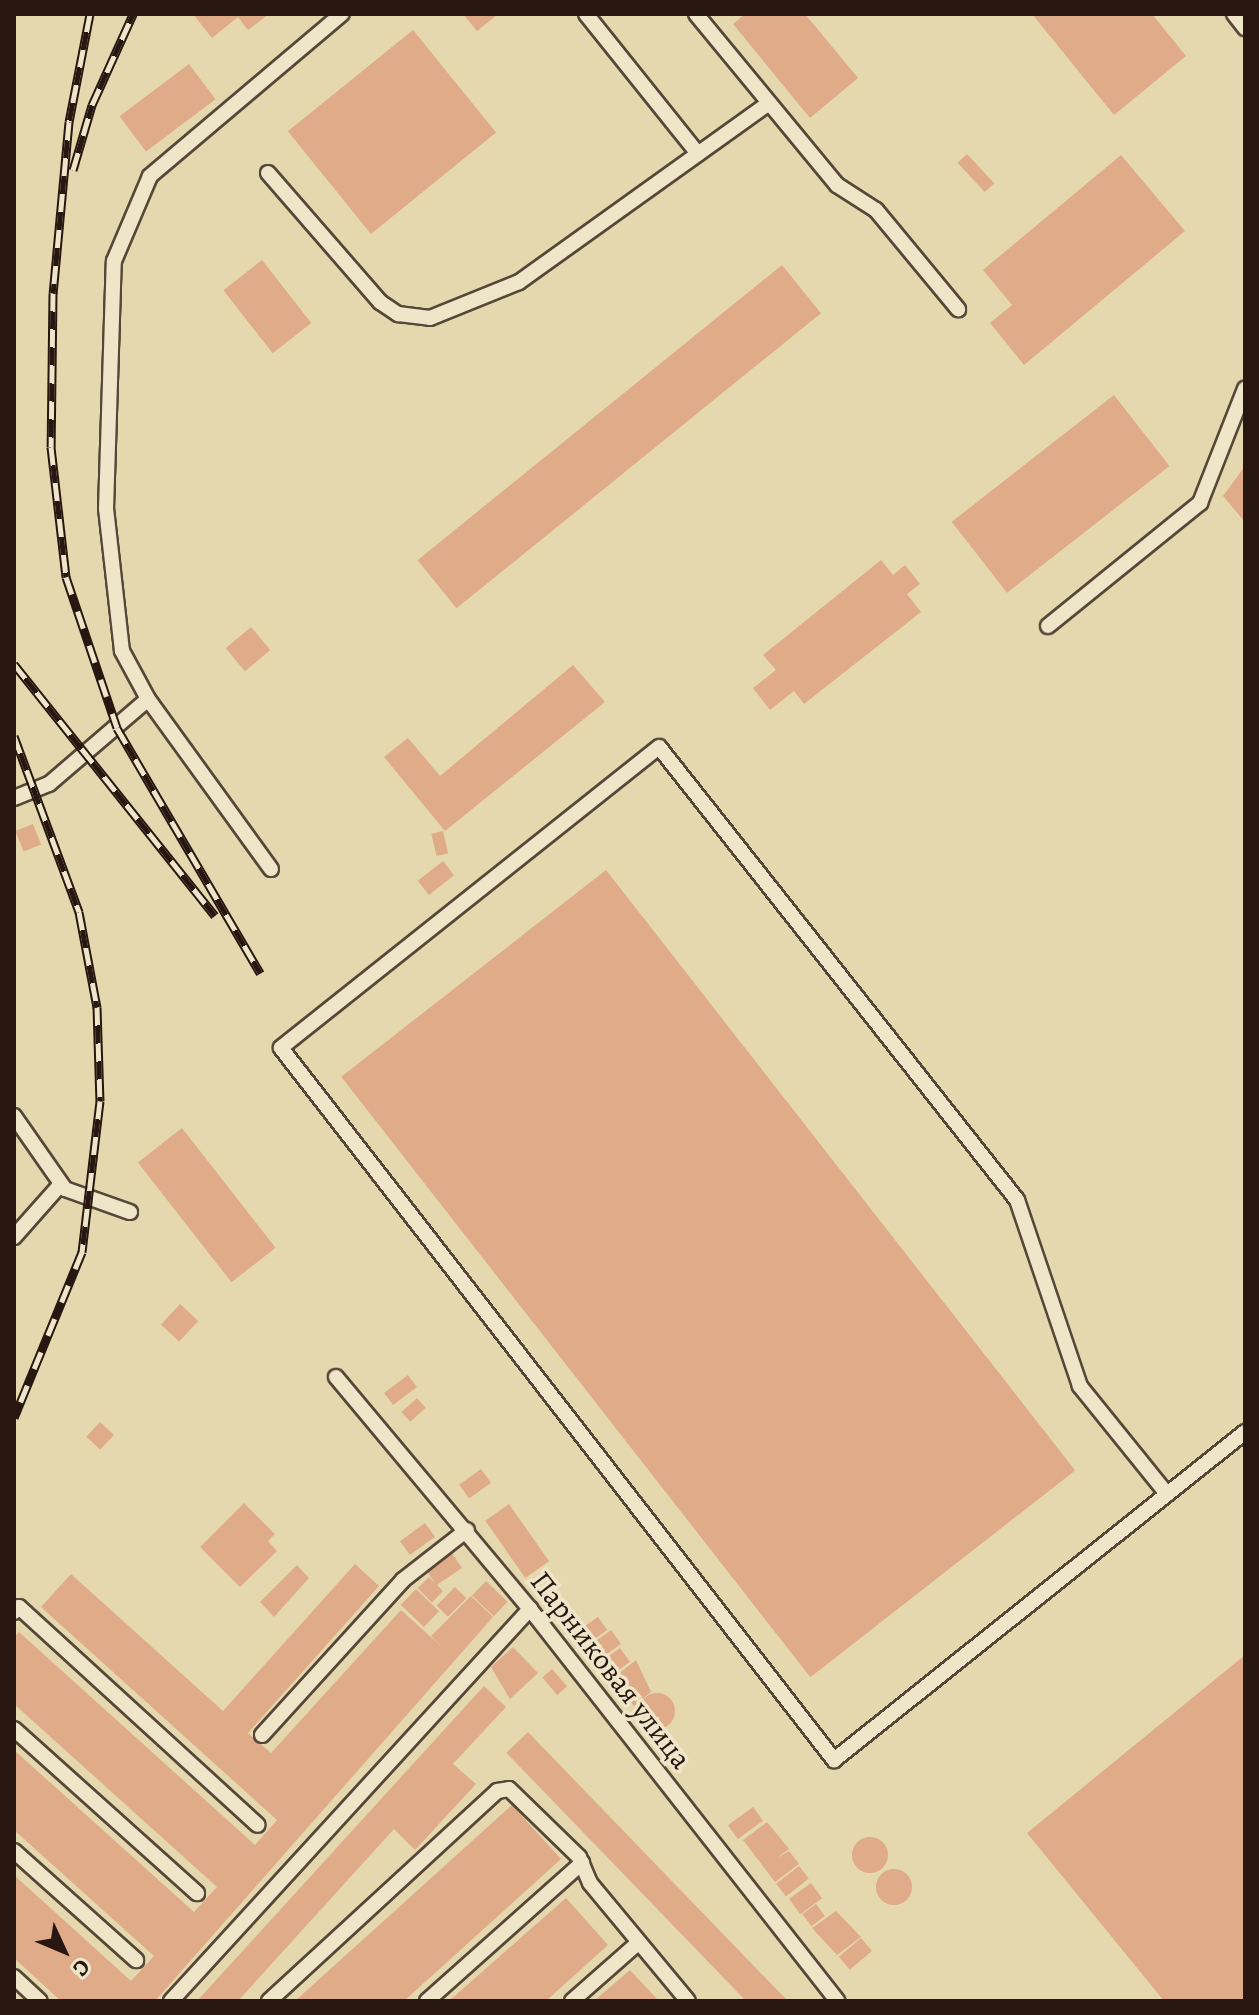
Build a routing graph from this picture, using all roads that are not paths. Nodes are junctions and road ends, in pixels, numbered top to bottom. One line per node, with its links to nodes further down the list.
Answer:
1 (342, 14): 12 (lane)
2 (586, 14): 7 (lane)
3 (696, 14): 6 (lane)
4 (1234, 14): 5 (lane)
5 (1245, 28)
6 (769, 103): 7 (lane); 9 (lane)
7 (698, 154): 8 (lane)
8 (268, 173)
9 (958, 309)
10 (1245, 389): 11 (lane)
11 (1048, 626)
12 (148, 699): 13 (lane); 14 (lane)
13 (14, 798)
14 (271, 869)
15 (14, 1116): 16 (lane)
16 (60, 1185): 17 (lane); 18 (lane)
17 (130, 1212)
18 (14, 1237)
19 (336, 1377): 22 (lane, Парниковая улица)
20 (1245, 1432): 21 (lane)
21 (1167, 1494): 21 (lane)
22 (467, 1530): 23 (lane, Парниковая улица); 26 (lane)
23 (530, 1609): 35 (lane); 40 (lane, Парниковая улица)
24 (14, 1612): 27 (lane)
25 (14, 1729): 30 (lane)
26 (262, 1735)
27 (258, 1825)
28 (14, 1851): 32 (lane)
29 (582, 1863): 31 (lane); 36 (lane); 37 (lane)
30 (197, 1893)
31 (639, 1942): 38 (lane); 39 (lane)
32 (136, 1960)
33 (14, 1977): 34 (lane)
34 (40, 2001)
35 (171, 2001)
36 (269, 2001)
37 (427, 2001)
38 (572, 2001)
39 (688, 2001)
40 (837, 2001)

